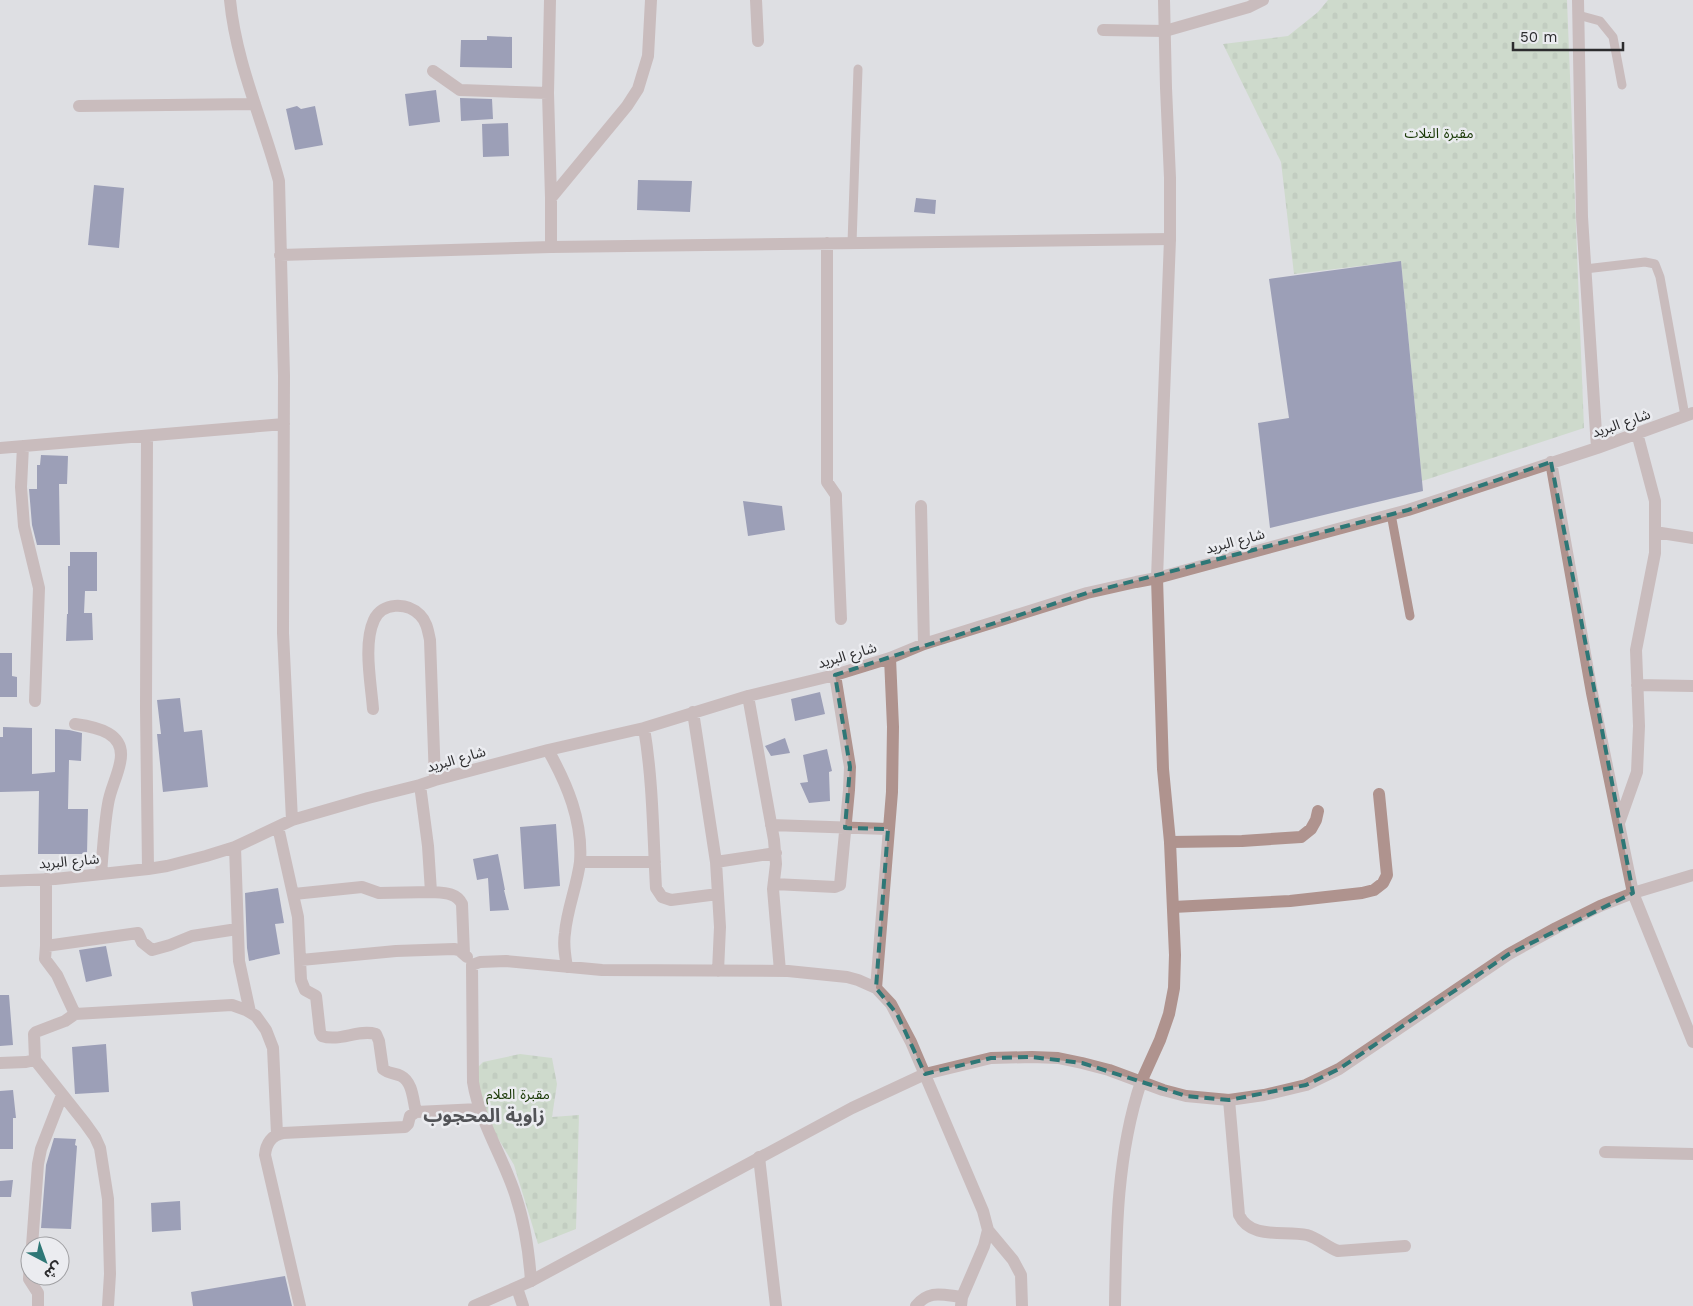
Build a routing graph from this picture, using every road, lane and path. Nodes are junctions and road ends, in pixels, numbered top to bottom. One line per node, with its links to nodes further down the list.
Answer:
1 (230, 0): 16 (street)
2 (550, 0): 15 (street)
3 (651, 0): 18 (street)
4 (756, 0): 11 (street)
5 (1164, 0): 10 (street)
6 (1263, 0): 10 (street)
7 (1578, 0): 8 (street)
8 (1578, 15): 14 (lane); 24 (street)
9 (1103, 30): 10 (street)
10 (1166, 31): 19 (street)
11 (758, 41)
12 (858, 69): 21 (lane)
13 (433, 71): 15 (street)
14 (1622, 85)
15 (548, 92): 18 (street)
16 (255, 104): 17 (street); 23 (street)
17 (79, 106)
18 (551, 198): 22 (street)
19 (1170, 239): 21 (street); 37 (street)
20 (827, 243): 21 (street); 22 (street); 39 (street)
21 (852, 243)
22 (551, 247): 23 (street)
23 (280, 255): 26 (street)
24 (1585, 268): 25 (lane); 31 (street)
25 (1689, 415): 27 (street, شارع البريد)
26 (284, 424): 28 (street); 56 (street)
27 (1637, 433): 31 (street, شارع البريد); 35 (street)
28 (147, 436): 29 (street); 68 (street)
29 (23, 446): 30 (street); 46 (street)
30 (0, 448)
31 (1597, 448): 32 (street, شارع البريد)
32 (1551, 462): 34 (street, شارع البريد); 58 (street)
33 (921, 506): 40 (street)
34 (1391, 514): 37 (street, شارع البريد); 38 (lane)
35 (1654, 532): 36 (street); 43 (street)
36 (1693, 538)
37 (1157, 578): 40 (street, شارع البريد); 62 (street)
38 (1410, 616)
39 (841, 619)
40 (924, 644): 41 (street, شارع البريد)
41 (890, 658): 42 (street, شارع البريد); 61 (street)
42 (834, 675): 45 (street, شارع البريد); 60 (street)
43 (1637, 685): 44 (street); 58 (street)
44 (1693, 686)
45 (748, 696): 48 (street, شارع البريد); 57 (street)
46 (35, 701)
47 (373, 709): 52 (street)
48 (693, 712): 50 (street, شارع البريد); 67 (street)
49 (75, 724): 69 (street)
50 (644, 728): 51 (street, شارع البريد); 66 (street)
51 (548, 750): 52 (street, شارع البريد); 65 (street)
52 (435, 780): 53 (street, شارع البريد)
53 (420, 786): 56 (street, شارع البريد); 74 (street)
54 (1379, 794): 78 (street)
55 (1318, 811): 62 (street)
56 (292, 820): 59 (street, شارع البريد)
57 (771, 824): 60 (street); 64 (street)
58 (1619, 824): 75 (street)
59 (278, 827): 63 (street, شارع البريد); 76 (street)
60 (845, 828): 61 (street); 73 (street)
61 (888, 829): 87 (street)
62 (1170, 842): 78 (street)
63 (235, 847): 68 (street, شارع البريد); 79 (street)
64 (776, 853): 67 (street); 73 (street)
65 (580, 862): 66 (street); 84 (street)
66 (655, 862): 77 (street)
67 (716, 862): 77 (street)
68 (148, 869): 69 (street, شارع البريد)
69 (101, 874): 71 (street, شارع البريد)
70 (1693, 875): 75 (street)
71 (46, 879): 72 (street, شارع البريد); 80 (street)
72 (0, 881)
73 (774, 884): 86 (street)
74 (431, 892): 76 (street); 81 (street)
75 (1633, 893): 90 (street); 96 (street)
76 (294, 894): 82 (street)
77 (718, 894): 85 (street)
78 (1173, 907): 94 (street)
79 (237, 929): 80 (street); 88 (street)
80 (46, 946): 89 (street)
81 (464, 954): 82 (street); 83 (street)
82 (300, 960): 98 (street)
83 (475, 963): 84 (street); 97 (street)
84 (566, 967): 85 (street)
85 (718, 971): 86 (street)
86 (780, 971): 87 (street)
87 (876, 988): 93 (street)
88 (250, 1012): 89 (street); 99 (street)
89 (76, 1014): 91 (street)
90 (1693, 1042)
91 (35, 1060): 92 (street); 95 (street)
92 (0, 1063)
93 (925, 1074): 94 (street); 102 (street); 103 (street)
94 (1141, 1082): 96 (street); 118 (street)
95 (62, 1095): 104 (street); 111 (street)
96 (1229, 1100): 105 (street)
97 (479, 1109): 98 (street); 106 (street)
98 (416, 1112): 99 (street)
99 (277, 1134): 112 (street)
100 (1605, 1152): 101 (street)
101 (1693, 1154)
102 (759, 1157): 106 (street); 115 (street)
103 (988, 1230): 109 (street); 117 (street)
104 (33, 1236)
105 (1405, 1246)
106 (532, 1281): 108 (street)
107 (34, 1286): 110 (street)
108 (517, 1288): 113 (street); 114 (street)
109 (962, 1302): 116 (street)
110 (38, 1306)
111 (108, 1306)
112 (300, 1306)
113 (474, 1306)
114 (523, 1306)
115 (776, 1306)
116 (916, 1306)
117 (1022, 1306)
118 (1115, 1306)

